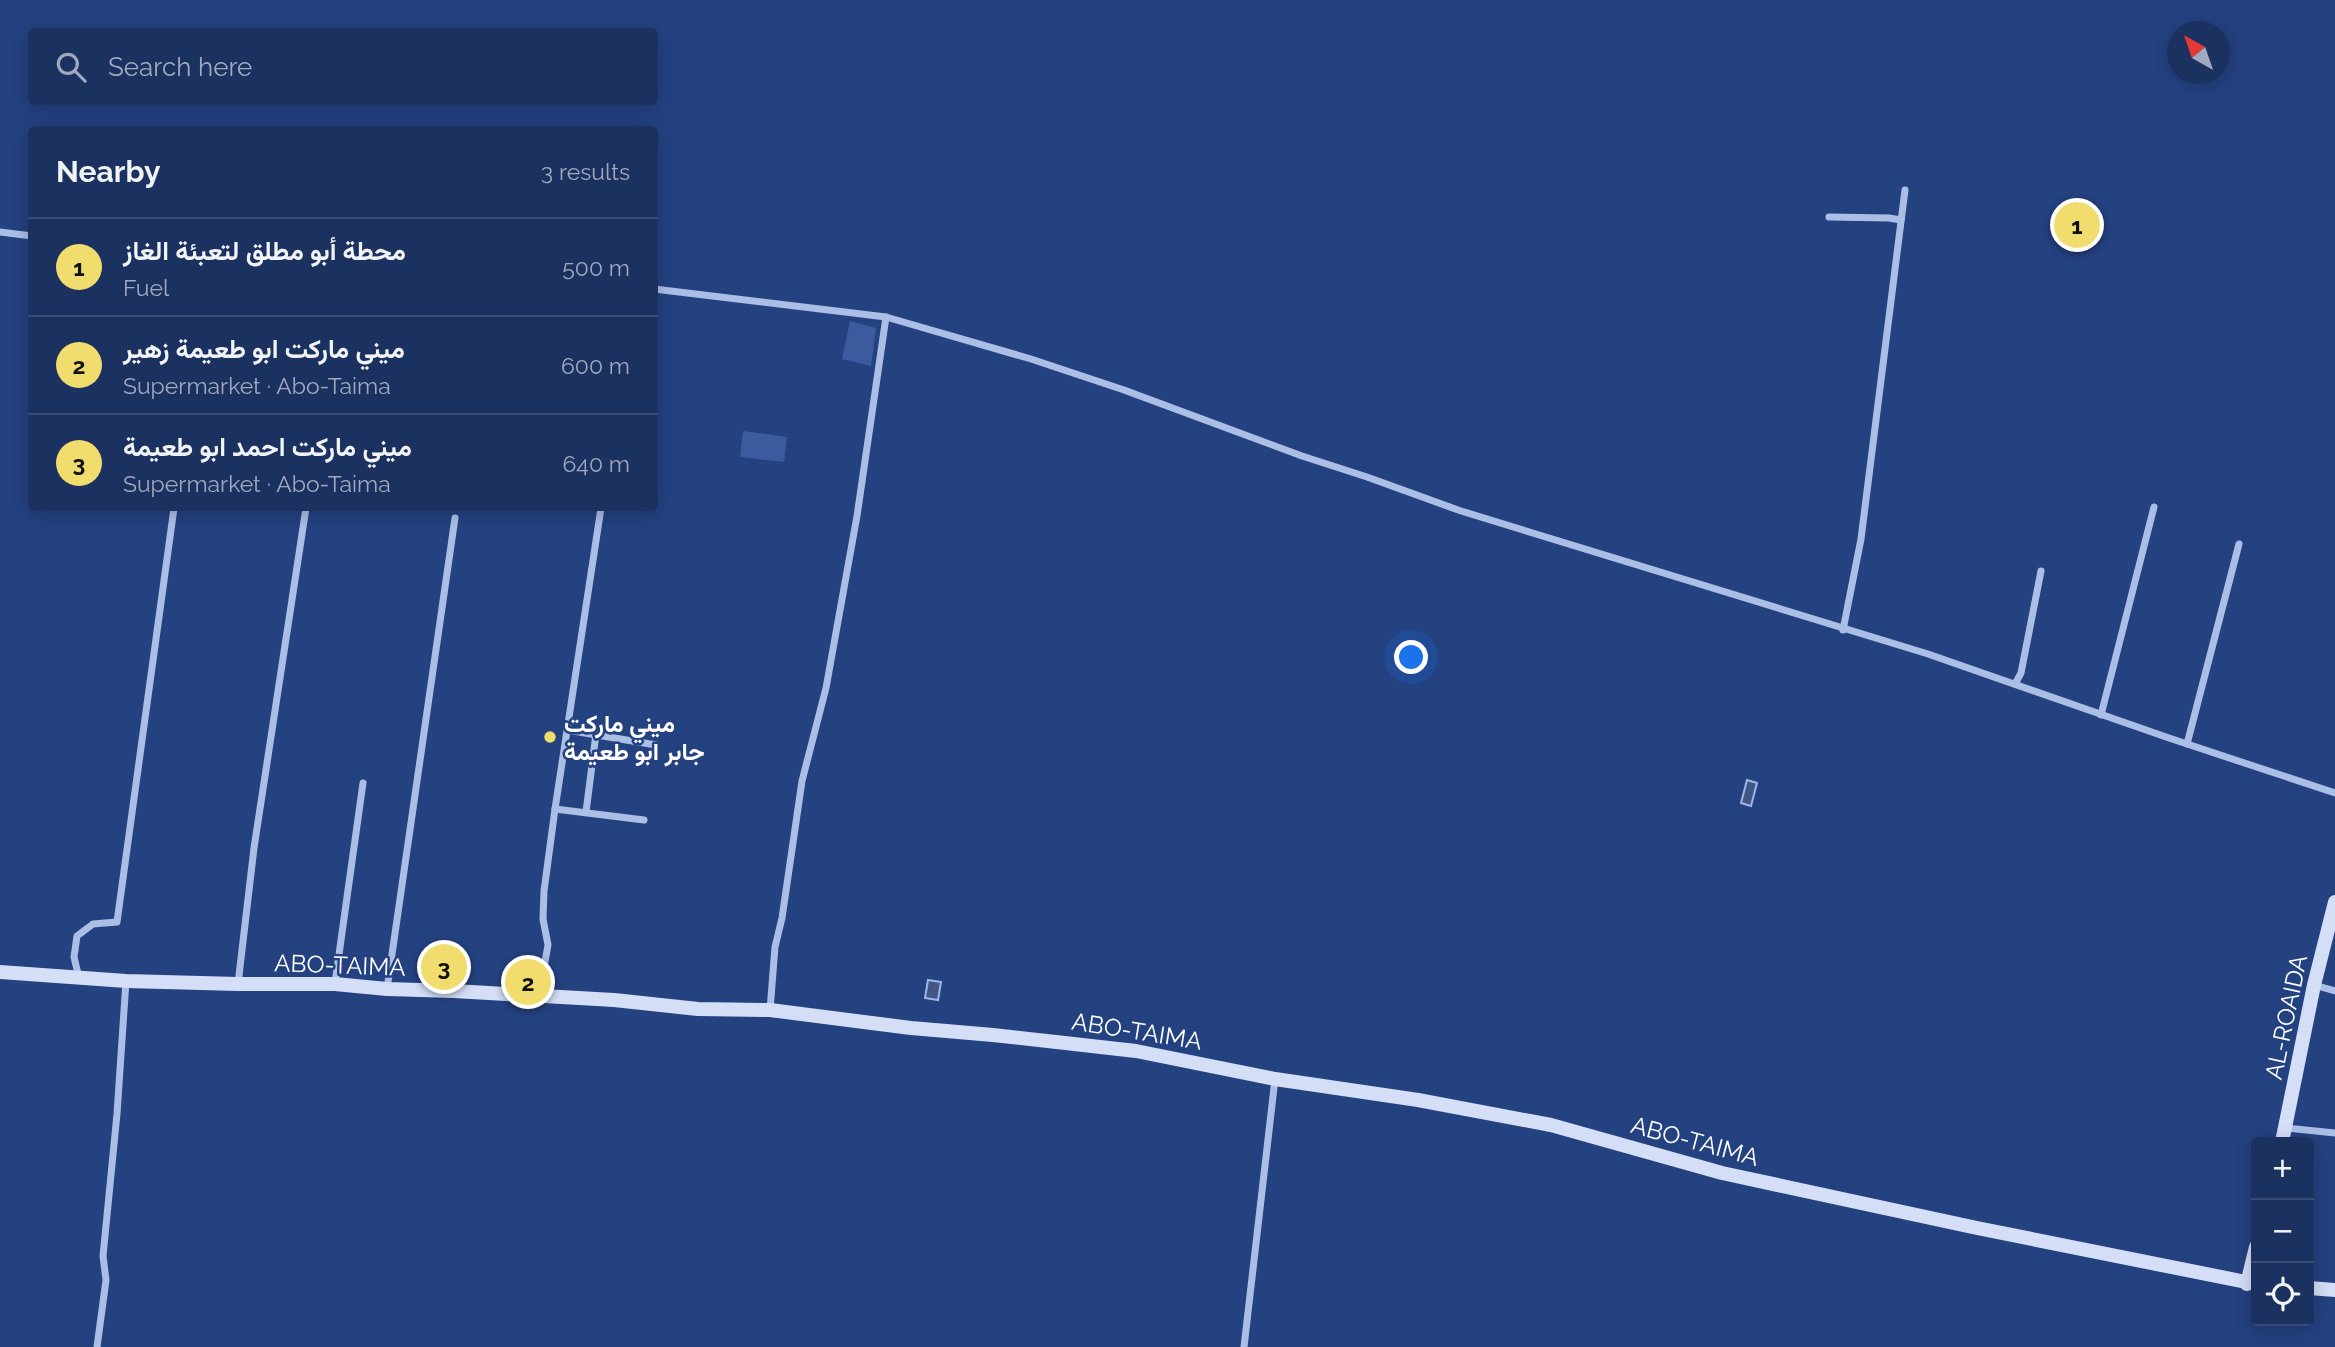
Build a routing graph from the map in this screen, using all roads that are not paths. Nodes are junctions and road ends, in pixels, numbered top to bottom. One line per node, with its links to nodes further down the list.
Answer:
1 (1905, 190): 3 (street)
2 (1829, 217): 3 (street)
3 (1901, 220): 15 (street)
4 (0, 232): 5 (street)
5 (28, 236)
6 (658, 289): 7 (street)
7 (886, 317): 15 (street); 37 (street)
8 (2154, 507): 17 (street)
9 (174, 511): 29 (street)
10 (306, 511): 32 (street)
11 (601, 511): 18 (street)
12 (455, 518): 34 (street)
13 (2239, 544): 20 (street)
14 (2041, 571): 16 (street)
15 (1843, 630): 16 (street)
16 (2015, 684): 17 (street)
17 (2101, 715): 20 (street)
18 (567, 730): 19 (street); 24 (street)
19 (596, 734): 21 (street); 25 (street)
20 (2187, 744): 23 (street)
21 (656, 746)
22 (363, 783): 31 (street)
23 (2335, 793)
24 (555, 809): 25 (street); 36 (street)
25 (586, 812): 26 (street)
26 (644, 820)
27 (2335, 902): 33 (street, AL-ROAIDA)
28 (0, 972): 29 (street, ABO-TAIMA)
29 (79, 978): 30 (street, ABO-TAIMA)
30 (125, 981): 32 (street, ABO-TAIMA); 44 (street)
31 (335, 984): 32 (street, ABO-TAIMA); 34 (street, ABO-TAIMA)
32 (238, 985)
33 (2314, 985): 35 (street); 40 (street, AL-ROAIDA)
34 (387, 989): 36 (street, ABO-TAIMA)
35 (2335, 990)
36 (539, 995): 37 (street, ABO-TAIMA)
37 (770, 1010): 38 (street, ABO-TAIMA)
38 (1275, 1079): 41 (street, ABO-TAIMA); 45 (street)
39 (2335, 1133): 40 (street)
40 (2284, 1135)
41 (2251, 1284)
42 (2314, 1288): 43 (street)
43 (2335, 1290)
44 (97, 1347)
45 (1244, 1347)

